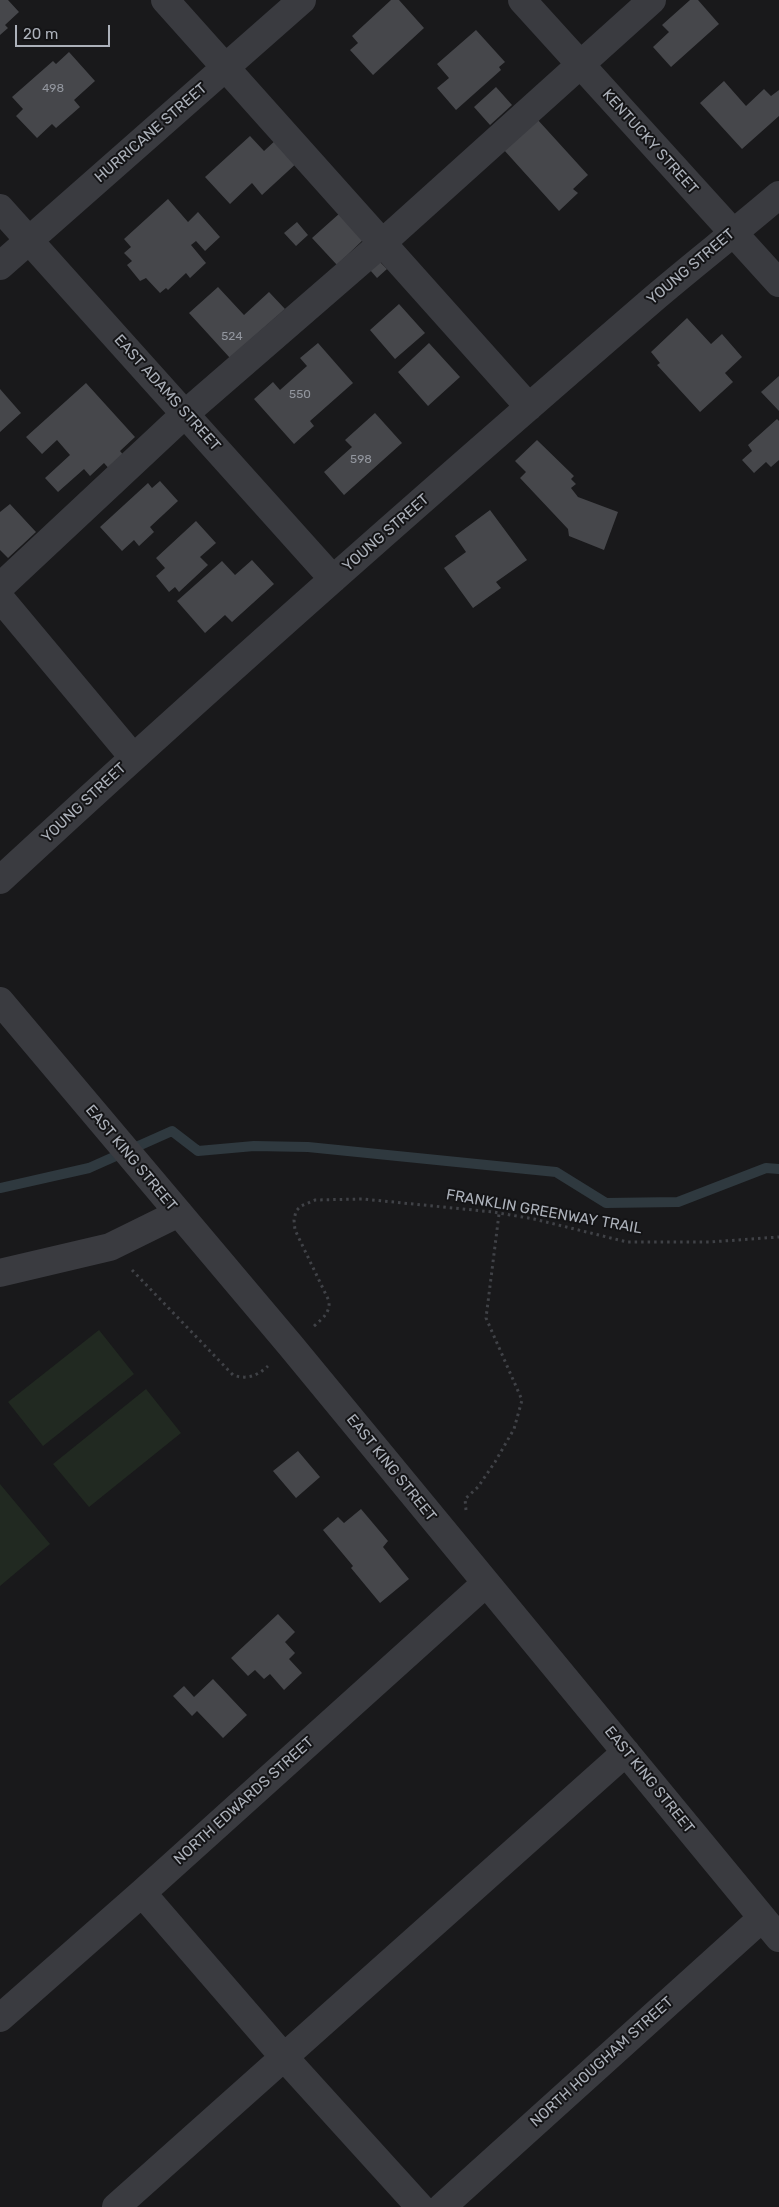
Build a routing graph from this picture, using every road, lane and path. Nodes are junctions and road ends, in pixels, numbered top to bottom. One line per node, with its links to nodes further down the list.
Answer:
1 (165, 0): 6 (street)
2 (302, 0): 6 (street, HURRICANE STREET)
3 (522, 0): 5 (street, KENTUCKY STREET)
4 (652, 0): 5 (street)
5 (580, 64): 9 (street, KENTUCKY STREET); 11 (street)
6 (227, 68): 10 (street, HURRICANE STREET); 11 (street)
7 (779, 195): 9 (street, YOUNG STREET)
8 (0, 208): 10 (street, EAST ADAMS STREET)
9 (732, 232): 13 (street, KENTUCKY STREET); 14 (street, YOUNG STREET)
10 (28, 240): 12 (street, HURRICANE STREET); 15 (street, EAST ADAMS STREET)
11 (381, 244): 14 (street); 15 (street)
12 (0, 266)
13 (779, 283)
14 (529, 407): 16 (street, YOUNG STREET)
15 (186, 413): 16 (street, EAST ADAMS STREET); 17 (street)
16 (333, 579): 19 (street, YOUNG STREET)
17 (0, 587)
18 (0, 598): 19 (street)
19 (133, 757): 20 (street, YOUNG STREET)
20 (0, 880)
21 (0, 1001): 22 (street, EAST KING STREET)
22 (173, 1206): 25 (street); 27 (street, EAST KING STREET)
23 (499, 1214): 24 (path, FRANKLIN GREENWAY TRAIL); 27 (path, FRANKLIN GREENWAY TRAIL); 28 (path)
24 (779, 1237)
25 (110, 1247): 26 (street); 27 (path, FRANKLIN GREENWAY TRAIL)
26 (0, 1274)
27 (291, 1346): 29 (street, EAST KING STREET)
28 (466, 1517)
29 (486, 1583): 30 (street, EAST KING STREET); 31 (street, NORTH EDWARDS STREET)
30 (626, 1752): 32 (street, EAST KING STREET); 34 (street)
31 (142, 1893): 33 (street, NORTH EDWARDS STREET); 34 (street)
32 (770, 1928): 37 (street, NORTH HOUGHAM STREET)
33 (0, 2018)
34 (283, 2056): 35 (street); 36 (street)
35 (116, 2207)
36 (420, 2207)
37 (442, 2207)

